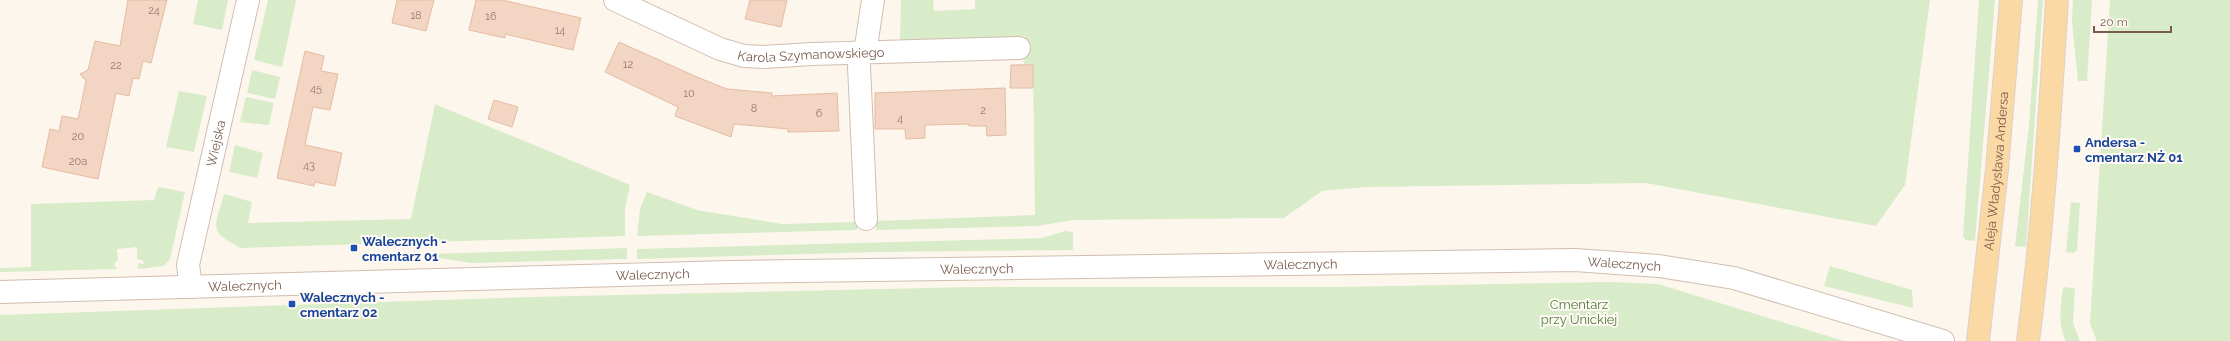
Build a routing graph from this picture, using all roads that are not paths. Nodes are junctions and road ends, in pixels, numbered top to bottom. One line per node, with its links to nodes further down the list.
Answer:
1 (248, 0): 9 (street, Wiejska)
2 (615, 0): 7 (street, Karola Szymanowskiego)
3 (873, 0): 7 (street)
4 (2011, 0): 12 (main road, Aleja Władysława Andersa)
5 (2057, 0): 13 (main road)
6 (1018, 48): 7 (street, Karola Szymanowskiego)
7 (862, 59): 8 (street)
8 (866, 219)
9 (191, 287): 10 (street, Walecznych); 11 (street, Walecznych)
10 (0, 292)
11 (1943, 341)
12 (1978, 341)
13 (2028, 341)

